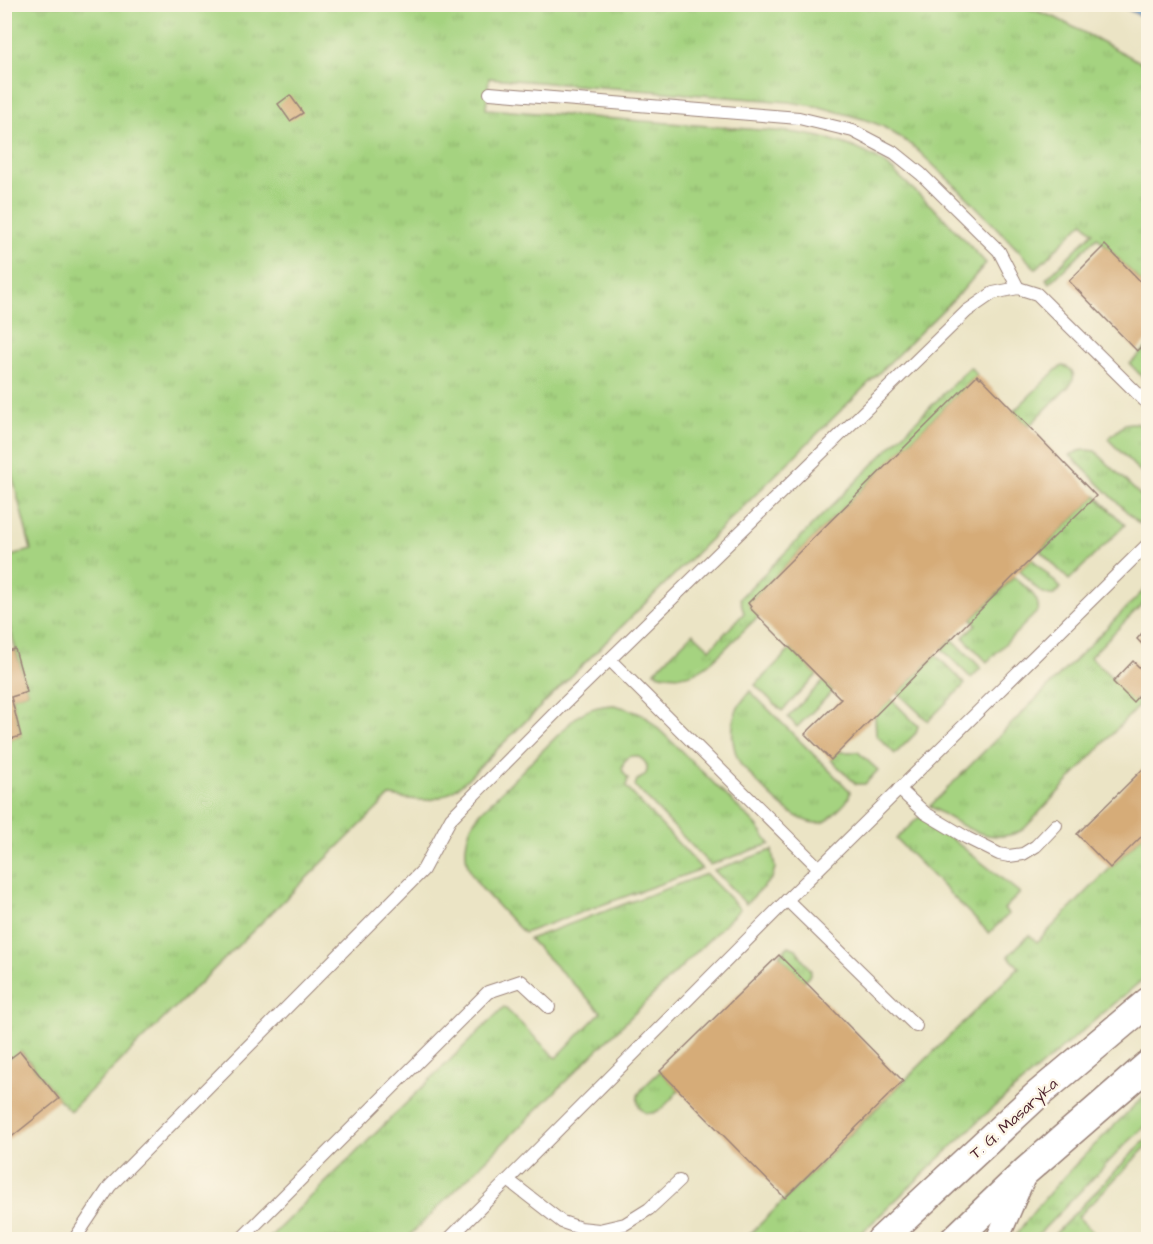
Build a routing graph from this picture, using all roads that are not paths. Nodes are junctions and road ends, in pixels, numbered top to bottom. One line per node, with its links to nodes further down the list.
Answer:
1 (490, 93): 2 (lane)
2 (1018, 288): 3 (lane); 17 (lane)
3 (1149, 404)
4 (1149, 544): 6 (lane)
5 (613, 663): 8 (lane)
6 (899, 789): 7 (lane); 8 (lane)
7 (1056, 825)
8 (819, 868): 9 (lane)
9 (787, 900): 12 (lane); 15 (lane)
10 (1149, 1002): 20 (street, T. G. Masaryka)
11 (549, 1007): 18 (lane)
12 (916, 1026)
13 (1149, 1065): 14 (street)
14 (1026, 1171): 21 (street); 22 (street)
15 (508, 1180): 16 (lane); 19 (lane)
16 (679, 1181)
17 (75, 1239)
18 (240, 1239)
19 (448, 1239)
20 (881, 1239)
21 (954, 1239)
22 (997, 1239)

